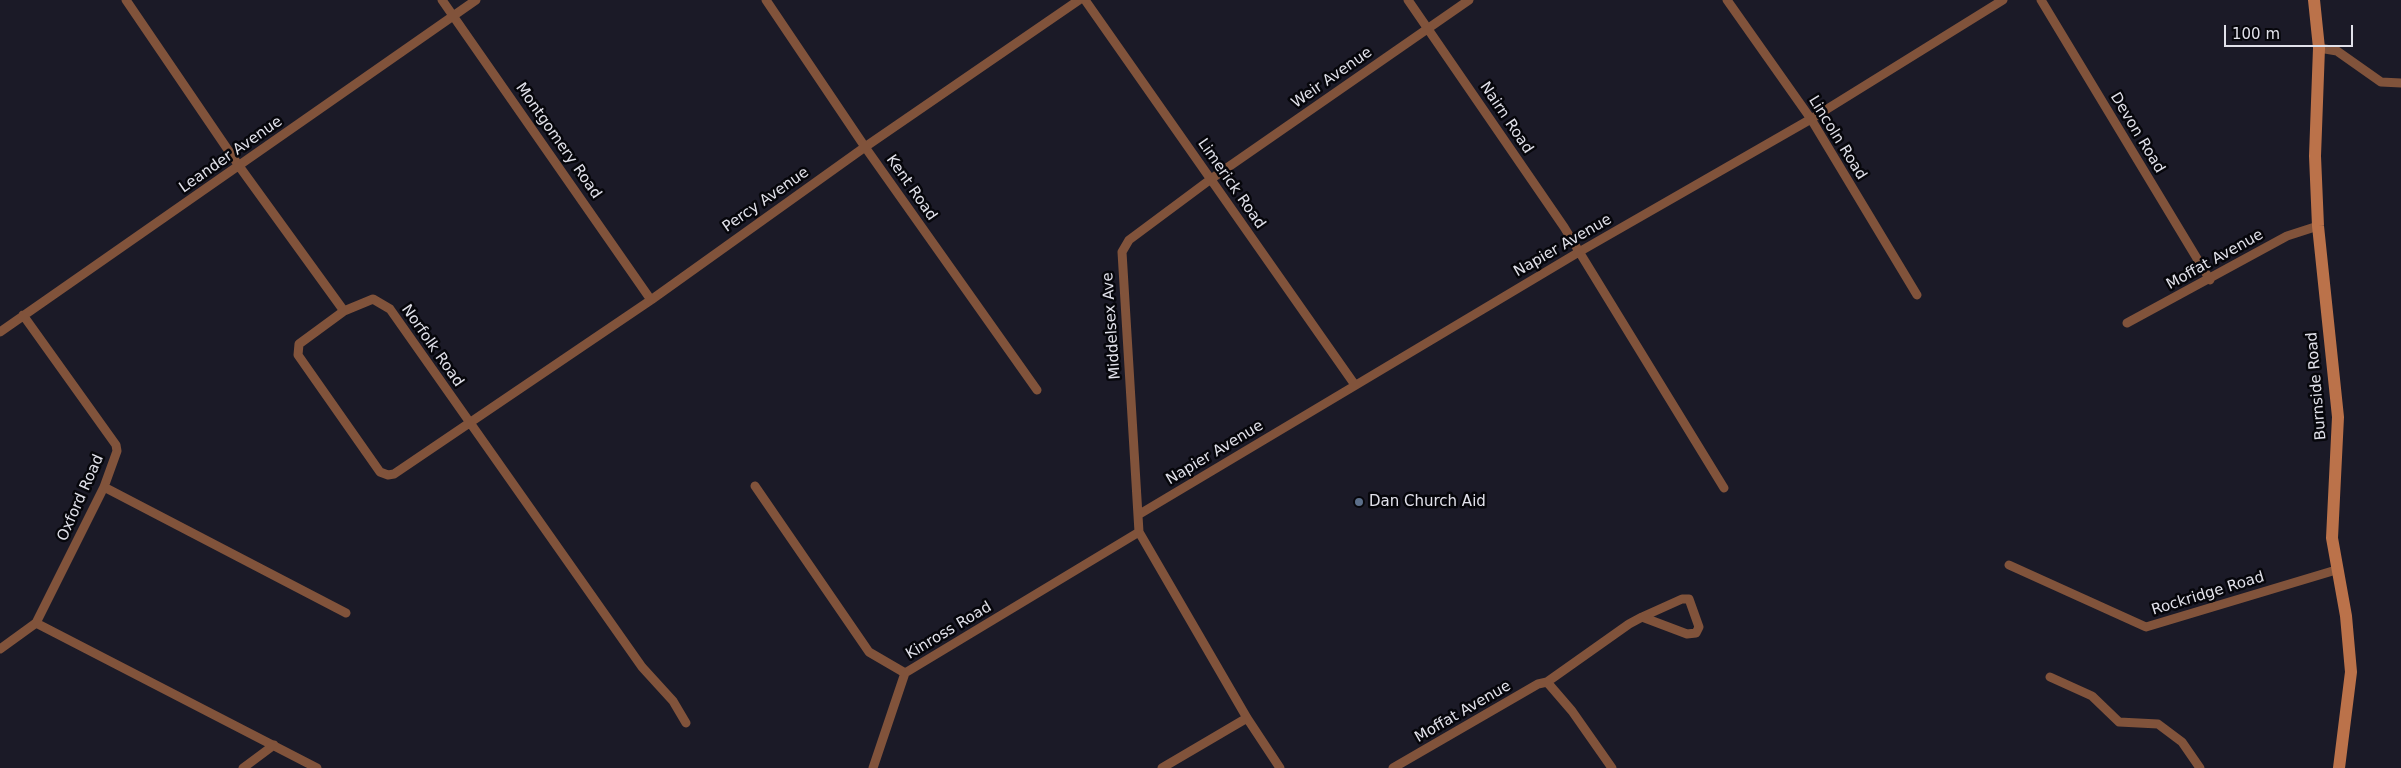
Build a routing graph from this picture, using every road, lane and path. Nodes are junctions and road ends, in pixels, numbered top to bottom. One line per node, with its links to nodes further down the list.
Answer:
1 (126, 0): 19 (street)
2 (442, 0): 13 (street, Montgomery Road)
3 (476, 0): 13 (street, Leander Avenue)
4 (766, 0): 18 (street, Kent Road)
5 (1079, 0): 18 (street, Percy Avenue)
6 (1085, 0): 20 (street, Limerick Road)
7 (1408, 0): 14 (street, Nairn Road)
8 (1469, 0): 14 (street, Weir Avenue)
9 (1727, 0): 17 (street, Lincoln Road)
10 (2003, 0): 17 (street, Napier Avenue)
11 (2041, 0): 23 (street, Devon Road)
12 (2314, 0): 15 (main road, Burnside Road)
13 (453, 16): 19 (street, Leander Avenue); 25 (street, Montgomery Road)
14 (1428, 29): 20 (street, Weir Avenue); 22 (street, Nairn Road)
15 (2319, 48): 16 (street); 21 (main road, Burnside Road)
16 (2401, 83)
17 (1811, 119): 22 (street, Napier Avenue); 24 (street, Lincoln Road)
18 (865, 147): 25 (street, Percy Avenue); 31 (street, Kent Road)
19 (239, 166): 26 (street); 27 (street, Leander Avenue)
20 (1211, 179): 30 (street, Limerick Road); 36 (street, Middelsex Ave)
21 (2318, 226): 23 (street, Moffat Avenue); 39 (main road, Burnside Road)
22 (1580, 252): 30 (street, Napier Avenue); 35 (street, Nairn Road)
23 (2210, 280): 28 (street, Moffat Avenue)
24 (1917, 295)
25 (651, 300): 32 (street, Percy Avenue)
26 (344, 311): 32 (street, Norfolk Road); 32 (street, Percy Avenue)
27 (23, 316): 29 (street, Leander Avenue); 34 (street, Oxford Road)
28 (2127, 323)
29 (0, 332)
30 (1355, 385): 36 (street, Napier Avenue)
31 (1037, 390)
32 (470, 424): 48 (street, Norfolk Road)
33 (755, 486): 44 (street, Kinross Road)
34 (104, 487): 40 (street); 42 (street, Oxford Road)
35 (1724, 488)
36 (1138, 515): 37 (street, Middelsex Ave)
37 (1138, 532): 44 (street, Kinross Road); 47 (street)
38 (2009, 564): 39 (street, Rockridge Road)
39 (2336, 570): 58 (main road, Burnside Road)
40 (346, 613)
41 (1642, 617): 41 (street, Moffat Avenue); 46 (street, Moffat Avenue)
42 (36, 623): 43 (street, Oxford Road); 49 (street)
43 (0, 649)
44 (905, 673): 52 (street)
45 (2050, 677): 57 (street)
46 (1547, 682): 55 (street, Moffat Avenue); 56 (street)
47 (1247, 718): 53 (street); 54 (street)
48 (686, 723)
49 (274, 745): 50 (street); 51 (street)
50 (243, 768)
51 (317, 768)
52 (873, 768)
53 (1162, 768)
54 (1280, 768)
55 (1393, 768)
56 (1612, 768)
57 (2200, 768)
58 (2339, 768)

